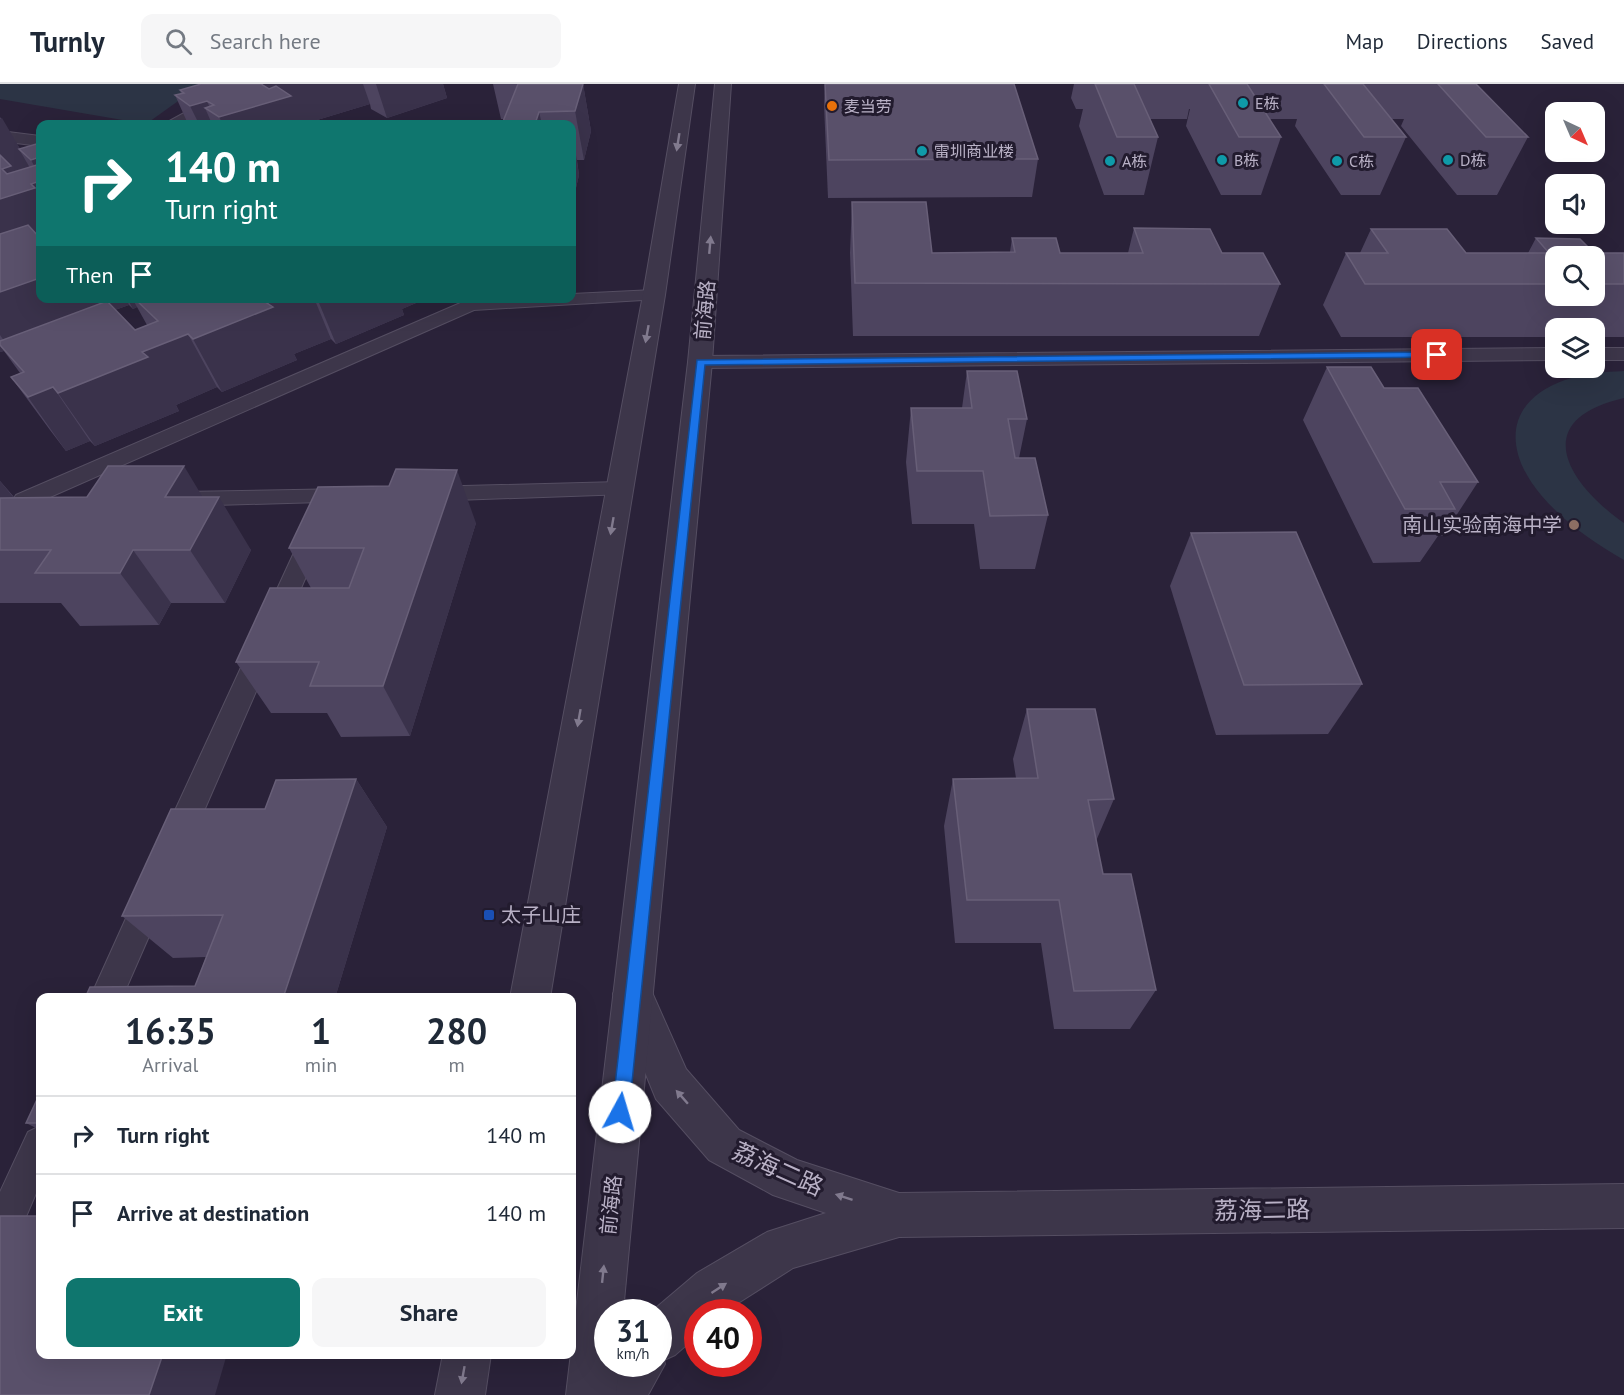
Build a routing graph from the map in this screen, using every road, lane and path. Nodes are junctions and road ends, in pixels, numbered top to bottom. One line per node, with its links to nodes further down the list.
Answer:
1 (250, 84): 4 (street)
2 (687, 84): 7 (street, one-way to 7)
3 (723, 84): 13 (street, 前海路, one-way to 3)
4 (181, 120)
5 (0, 136): 6 (street)
6 (36, 140)
7 (654, 295): 8 (lane); 14 (street, one-way to 14)
8 (576, 298)
9 (464, 303): 19 (lane)
10 (1545, 354): 13 (lane)
11 (1605, 354): 12 (lane)
12 (1624, 354)
13 (700, 362): 22 (street, 前海路)
14 (619, 489): 15 (lane); 21 (street, one-way to 21)
15 (411, 495)
16 (365, 496): 17 (lane)
17 (331, 497): 18 (lane); 20 (lane)
18 (166, 499)
19 (83, 500)
20 (108, 993)
21 (531, 993)
22 (633, 994): 25 (street, 荔海二路, one-way to 22); 31 (street, 前海路, one-way to 22)
23 (36, 1153): 26 (lane)
24 (1624, 1206): 25 (street, 荔海二路)
25 (899, 1215): 27 (street, 荔海二路, one-way to 25)
26 (0, 1234)
27 (672, 1326)
28 (466, 1359): 30 (street, one-way to 30)
29 (631, 1377): 32 (street)
30 (460, 1395)
31 (591, 1395)
32 (618, 1395)

